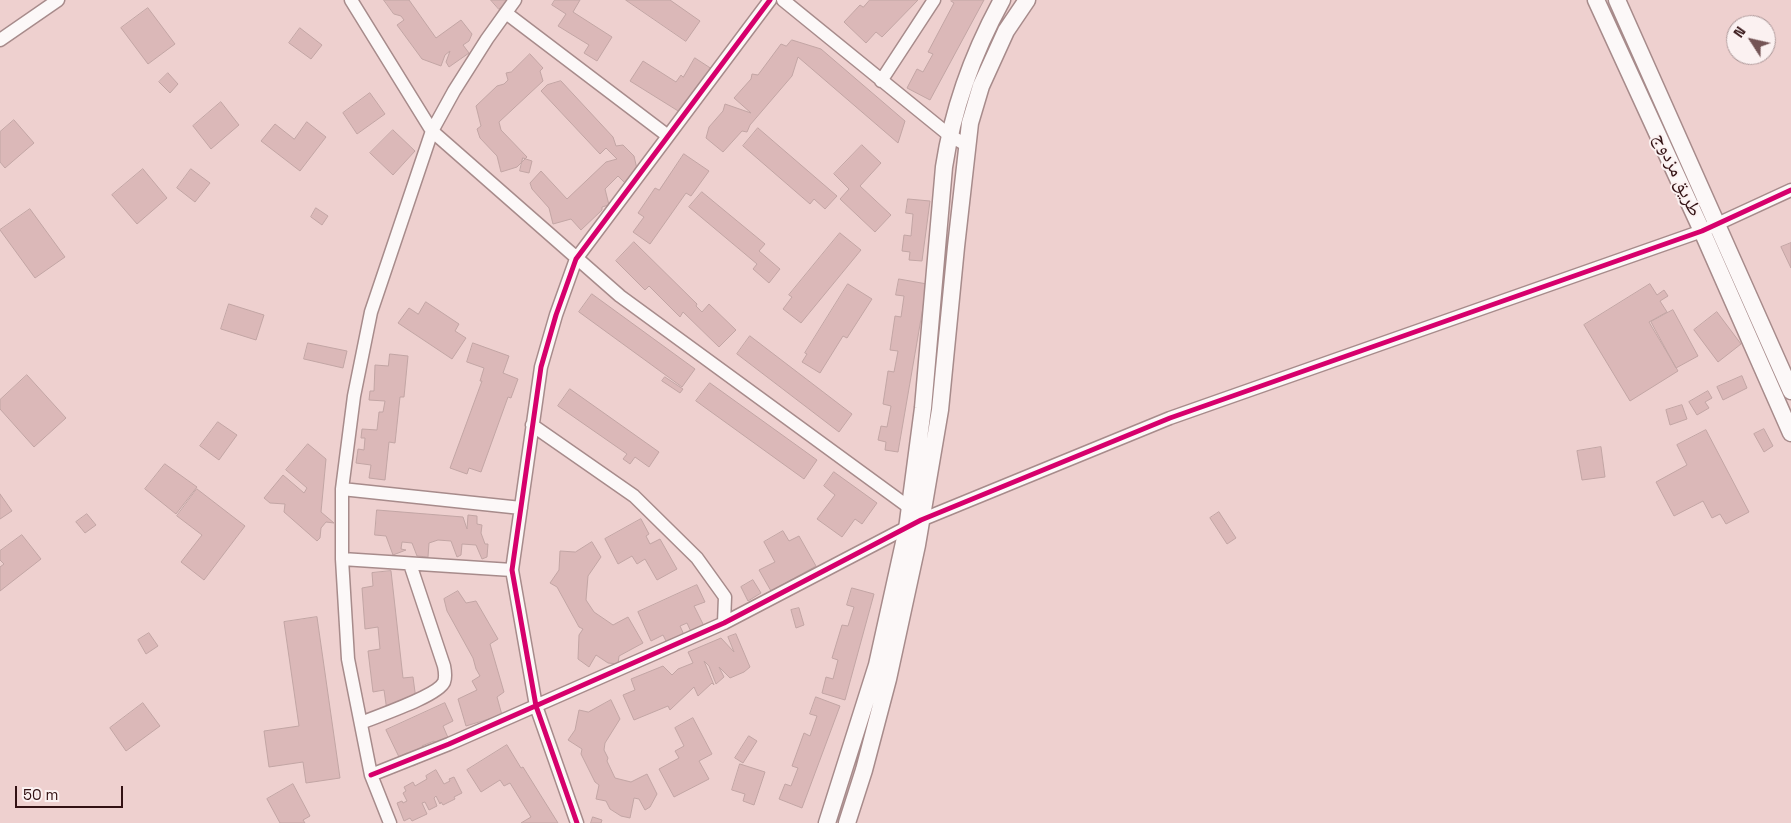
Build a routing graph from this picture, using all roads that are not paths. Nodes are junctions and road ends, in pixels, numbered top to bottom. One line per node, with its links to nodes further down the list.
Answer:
1 (58, 0): 12 (street)
2 (351, 0): 14 (street)
3 (515, 0): 11 (street)
4 (770, 0): 16 (street)
5 (782, 0): 13 (street)
6 (934, 0): 13 (street)
7 (1002, 0): 15 (street)
8 (1027, 0): 17 (street)
9 (1596, 0): 19 (street, طريق مزدوج)
10 (1617, 0): 19 (street)
11 (506, 13): 14 (street); 16 (street)
12 (0, 40)
13 (882, 81): 15 (street)
14 (432, 131): 20 (street); 25 (street)
15 (949, 135): 17 (street); 27 (street)
16 (668, 136): 20 (street)
17 (968, 146): 28 (street)
18 (1791, 190): 19 (street)
19 (1710, 227): 21 (street, طريق مزدوج); 28 (street)
20 (576, 259): 23 (street); 27 (street)
21 (1733, 280): 22 (street); 24 (street, طريق مزدوج)
22 (1791, 391)
23 (532, 425): 26 (street); 33 (street)
24 (1791, 434)
25 (342, 489): 26 (street); 30 (street)
26 (521, 508): 32 (street)
27 (910, 508): 29 (street)
28 (921, 520): 29 (street); 40 (street)
29 (906, 529): 33 (street); 39 (street)
30 (342, 559): 31 (street); 35 (street)
31 (410, 564): 32 (street); 35 (street)
32 (512, 570): 34 (street)
33 (724, 623): 34 (street)
34 (536, 706): 36 (street); 38 (street)
35 (361, 723): 36 (street)
36 (371, 775): 37 (street)
37 (390, 823)
38 (577, 823)
39 (827, 823)
40 (847, 823)

